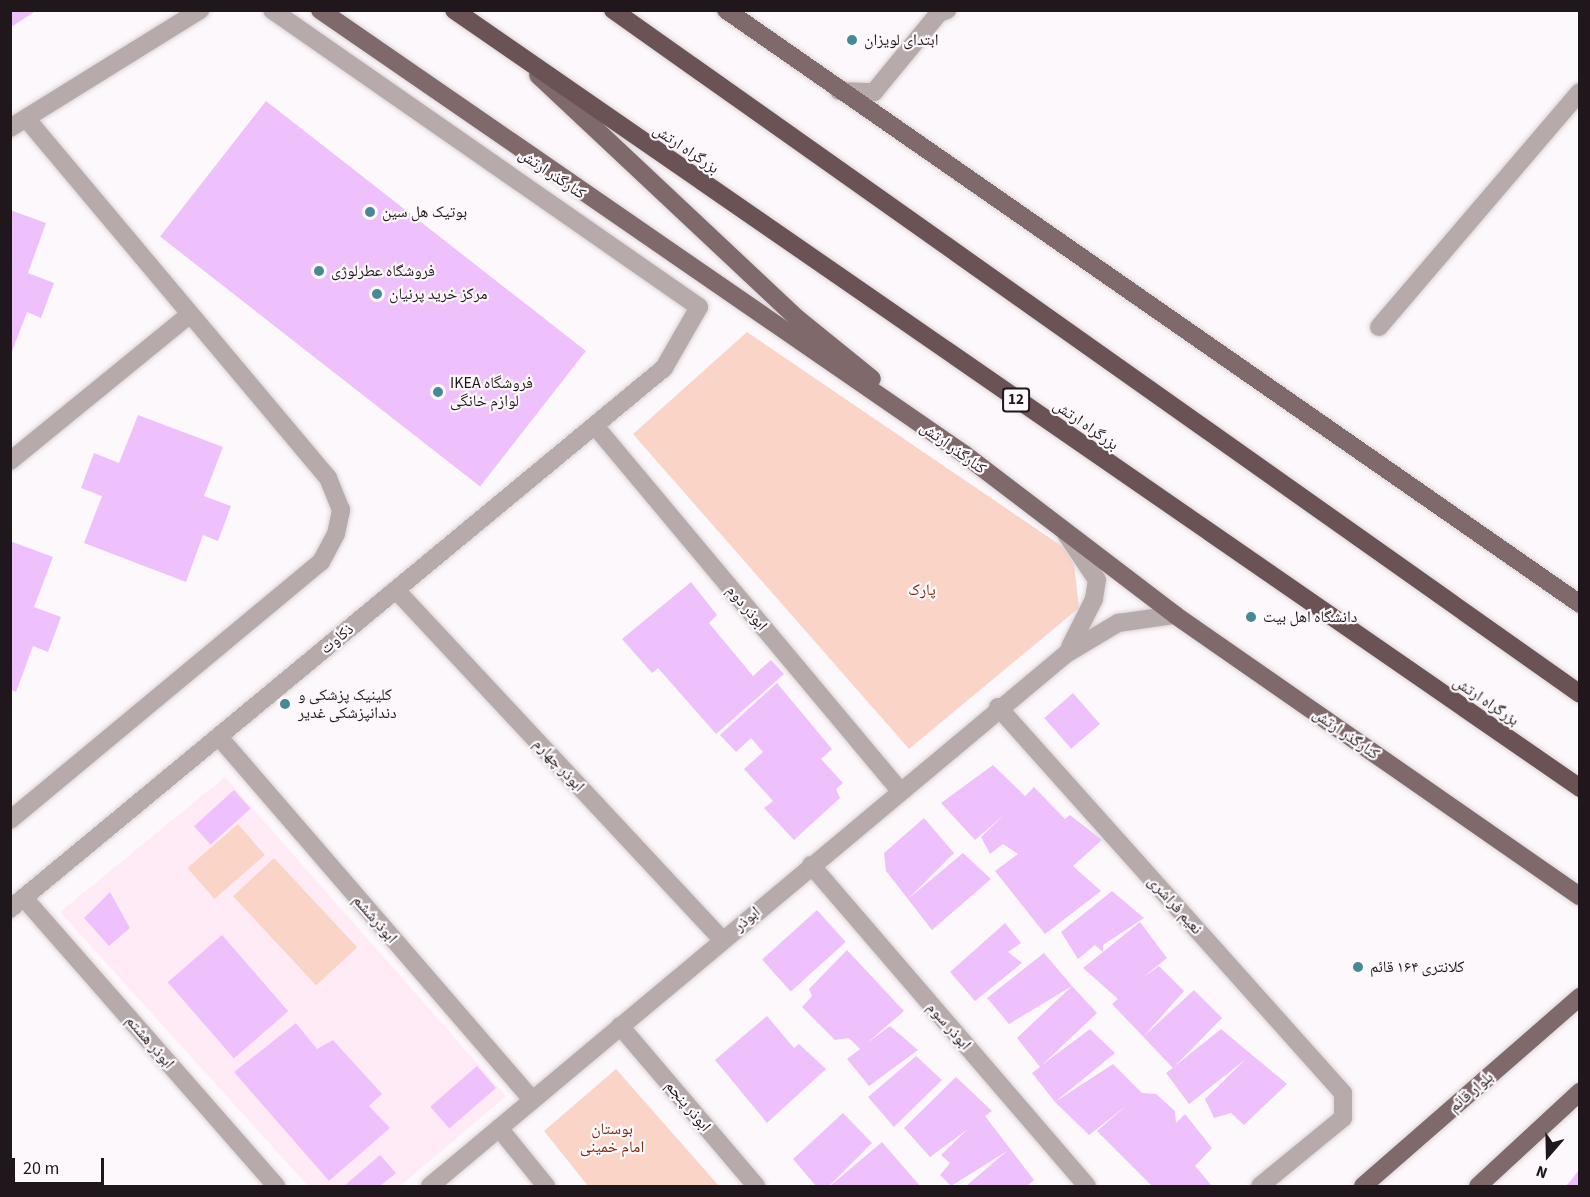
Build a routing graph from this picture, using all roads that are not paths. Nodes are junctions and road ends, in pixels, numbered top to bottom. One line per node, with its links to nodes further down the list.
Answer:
1 (200, 10): 11 (street)
2 (272, 10): 15 (street, ذکاوت)
3 (320, 10): 16 (main road, کنارگذر ارتش)
4 (454, 10): 8 (highway, بزرگراه ارتش / 12)
5 (613, 10): 23 (highway)
6 (726, 10): 9 (main road)
7 (947, 10): 9 (street)
8 (530, 68): 16 (main road); 26 (highway, بزرگراه ارتش / 12)
9 (839, 91): 20 (main road)
10 (1580, 92): 14 (street)
11 (27, 119): 12 (street); 13 (street)
12 (10, 128)
13 (190, 314): 17 (street); 28 (street)
14 (1379, 327)
15 (596, 426): 19 (street, ذکاوت); 27 (street, ابوذر دوم)
16 (964, 454): 18 (main road, کنارگذر ارتش)
17 (10, 461)
18 (1066, 533): 21 (main road, کنارگذر ارتش); 22 (street)
19 (396, 590): 25 (street, ذکاوت); 32 (street, ابوذر چهارم)
20 (1580, 604)
21 (1175, 615): 22 (street, ابوذر); 30 (main road, کنارگذر ارتش)
22 (1066, 654): 24 (street, ابوذر)
23 (1580, 694)
24 (998, 707): 27 (street, ابوذر); 43 (street, نعیم فراشری)
25 (219, 737): 31 (street, ذکاوت); 36 (street, ابوذرششم)
26 (1580, 788)
27 (899, 790): 29 (street, ابوذر)
28 (10, 820)
29 (811, 865): 32 (street, ابوذر); 42 (street, ابوذر سوم)
30 (1580, 896)
31 (17, 904): 38 (street, ابوذر هشتم)
32 (722, 939): 34 (street, ابوذر)
33 (1580, 997): 44 (main road, بلوار قائم)
34 (620, 1026): 36 (street, ابوذر); 41 (street, ابوذر پنجم)
35 (1580, 1092): 45 (main road)
36 (532, 1100): 37 (street, ابوذر)
37 (499, 1128): 39 (street, ابوذر); 40 (street)
38 (276, 1186)
39 (430, 1186)
40 (546, 1186)
41 (756, 1186)
42 (1087, 1186)
43 (1260, 1186)
44 (1363, 1186)
45 (1478, 1186)

